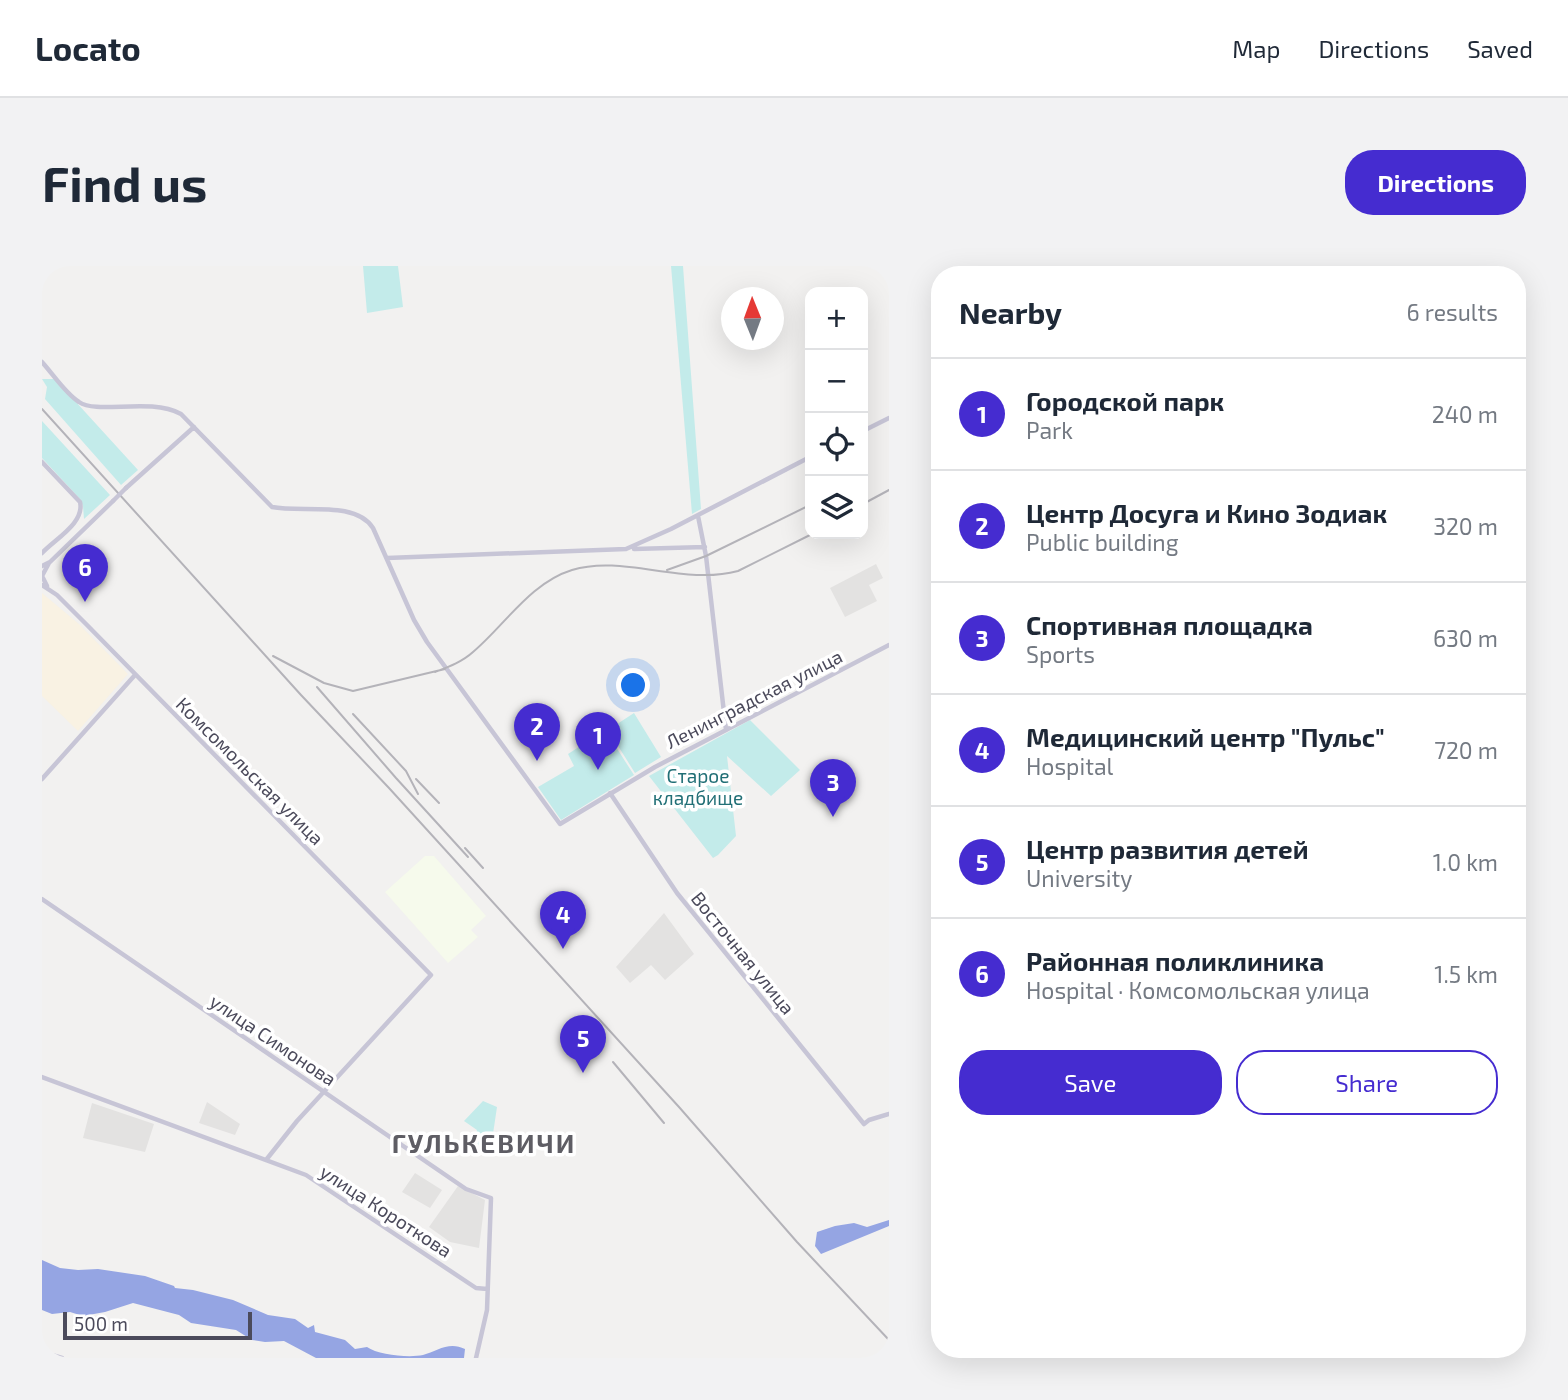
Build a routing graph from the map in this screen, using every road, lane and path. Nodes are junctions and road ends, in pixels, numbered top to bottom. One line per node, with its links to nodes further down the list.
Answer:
1 (42, 362): 3 (street)
2 (889, 418): 4 (street)
3 (194, 427): 11 (street); 12 (street, bridge)
4 (868, 428)
5 (805, 460): 7 (street)
6 (42, 462): 10 (street)
7 (698, 516): 8 (street); 9 (street)
8 (705, 547): 9 (street); 18 (street)
9 (626, 549): 11 (street)
10 (42, 553)
11 (387, 558): 20 (street, Ленинградская улица)
12 (50, 562): 13 (street); 14 (street)
13 (42, 566)
14 (42, 576): 15 (street, Комсомольская улица)
15 (45, 586): 17 (street, Комсомольская улица)
16 (889, 645): 18 (street, Ленинградская улица)
17 (135, 674): 19 (street); 23 (street, Комсомольская улица)
18 (726, 730): 20 (street, Ленинградская улица)
19 (42, 779)
20 (610, 793): 24 (street, Восточная улица)
21 (42, 899): 23 (street, улица Симонова)
22 (42, 1077): 25 (street, улица Короткова)
23 (324, 1092): 25 (street); 26 (street, улица Симонова)
24 (889, 1114)
25 (266, 1160): 26 (street, улица Короткова)
26 (487, 1289): 29 (street)
27 (42, 1352): 28 (street)
28 (62, 1358)
29 (476, 1358)

